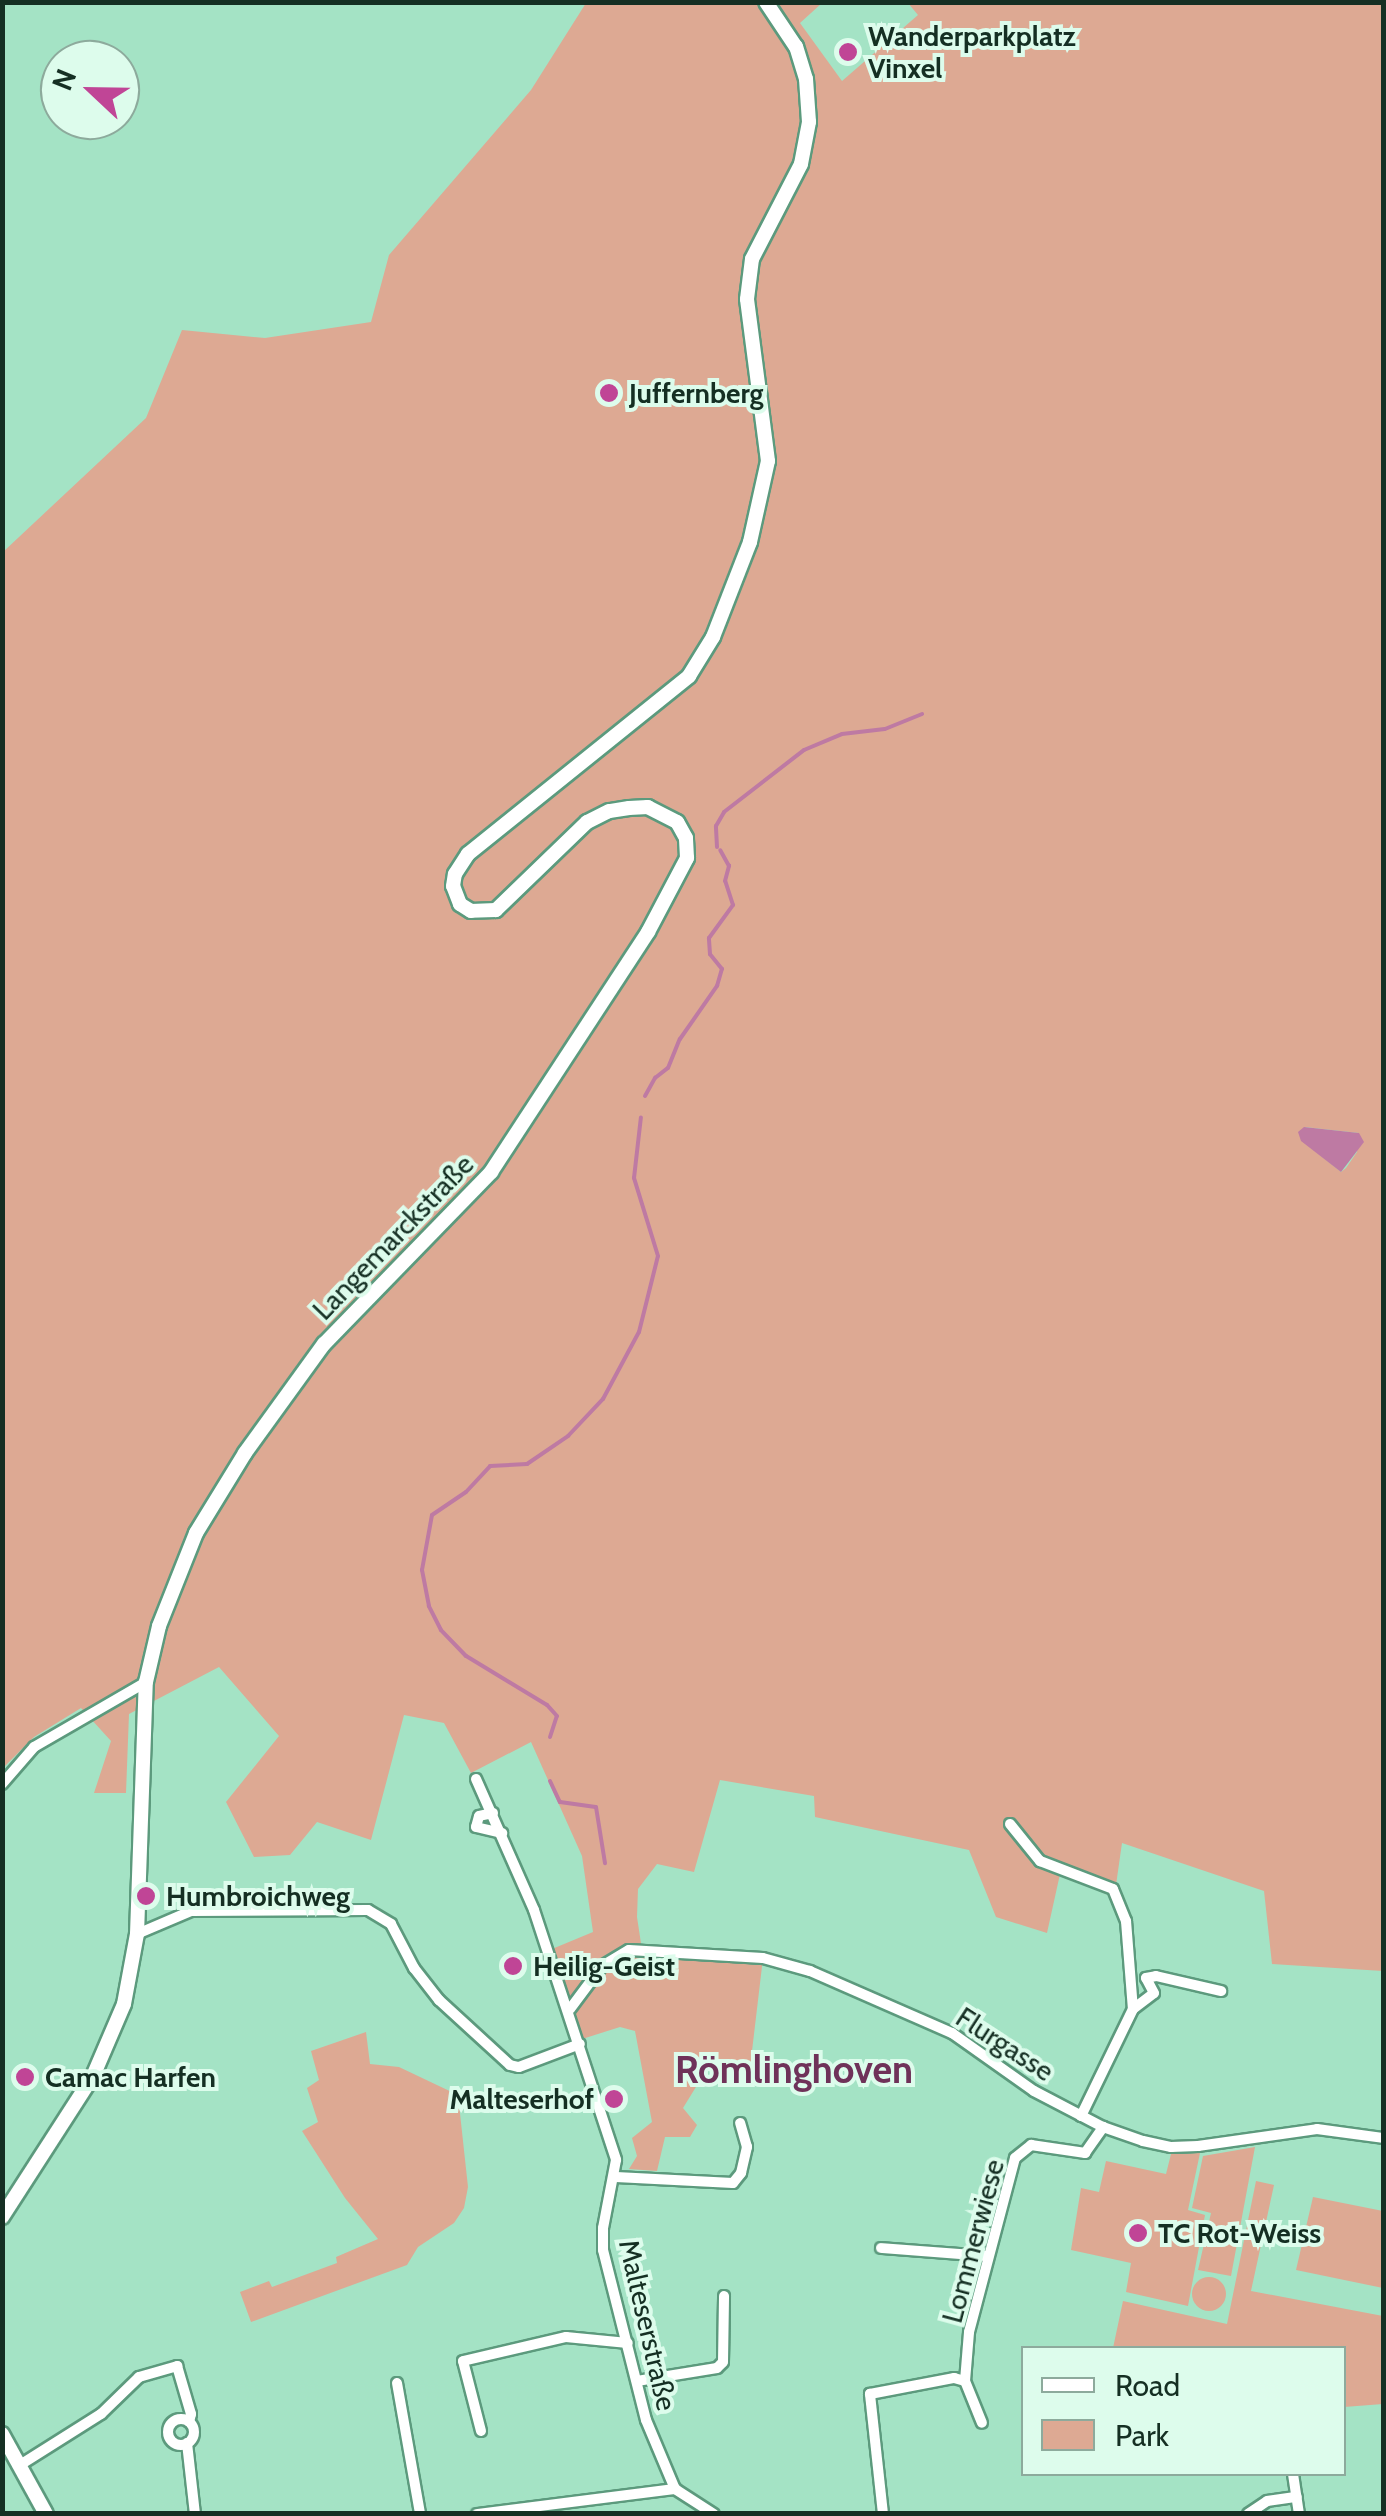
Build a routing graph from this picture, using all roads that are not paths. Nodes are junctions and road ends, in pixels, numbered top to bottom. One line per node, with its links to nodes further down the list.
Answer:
1 (766, 2): 2 (main road, Langemarckstraße)
2 (146, 1682): 4 (street); 8 (main road, Langemarckstraße)
3 (476, 1778): 5 (street)
4 (2, 1784)
5 (492, 1814): 7 (street); 7 (street)
6 (1010, 1824): 10 (street)
7 (502, 1833): 13 (street, Malteserstraße)
8 (137, 1934): 14 (street); 20 (main road, Langemarckstraße)
9 (1146, 1978): 10 (street); 11 (street); 12 (street)
10 (1133, 1983): 12 (street)
11 (1220, 1991)
12 (1134, 2008): 15 (street)
13 (570, 2009): 14 (street, Malteserstraße); 15 (street, Flurgasse)
14 (580, 2044): 19 (street, Malteserstraße)
15 (1082, 2116): 17 (street, Flurgasse)
16 (740, 2123): 19 (street)
17 (1104, 2128): 18 (street, Flurgasse); 22 (street, Lommerwiese)
18 (1384, 2138)
19 (616, 2177): 24 (street, Malteserstraße)
20 (2, 2216)
21 (880, 2248): 22 (street)
22 (988, 2256): 26 (street, Lommerwiese)
23 (724, 2296): 25 (street)
24 (628, 2343): 25 (street, Malteserstraße); 30 (street)
25 (638, 2381): 35 (street, Malteserstraße)
26 (965, 2381): 29 (street, Lommerwiese); 42 (street)
27 (397, 2383): 39 (street)
28 (189, 2422): 32 (street); 32 (street); 33 (street)
29 (982, 2424)
30 (481, 2431)
31 (2, 2434): 33 (main road)
32 (186, 2444): 38 (street)
33 (20, 2465): 37 (main road)
34 (1293, 2476): 36 (street)
35 (675, 2489): 40 (street); 41 (street)
36 (1297, 2497): 43 (street); 44 (street)
37 (46, 2514)
38 (195, 2514)
39 (420, 2514)
40 (478, 2514)
41 (714, 2514)
42 (884, 2514)
43 (1248, 2514)
44 (1299, 2514)

